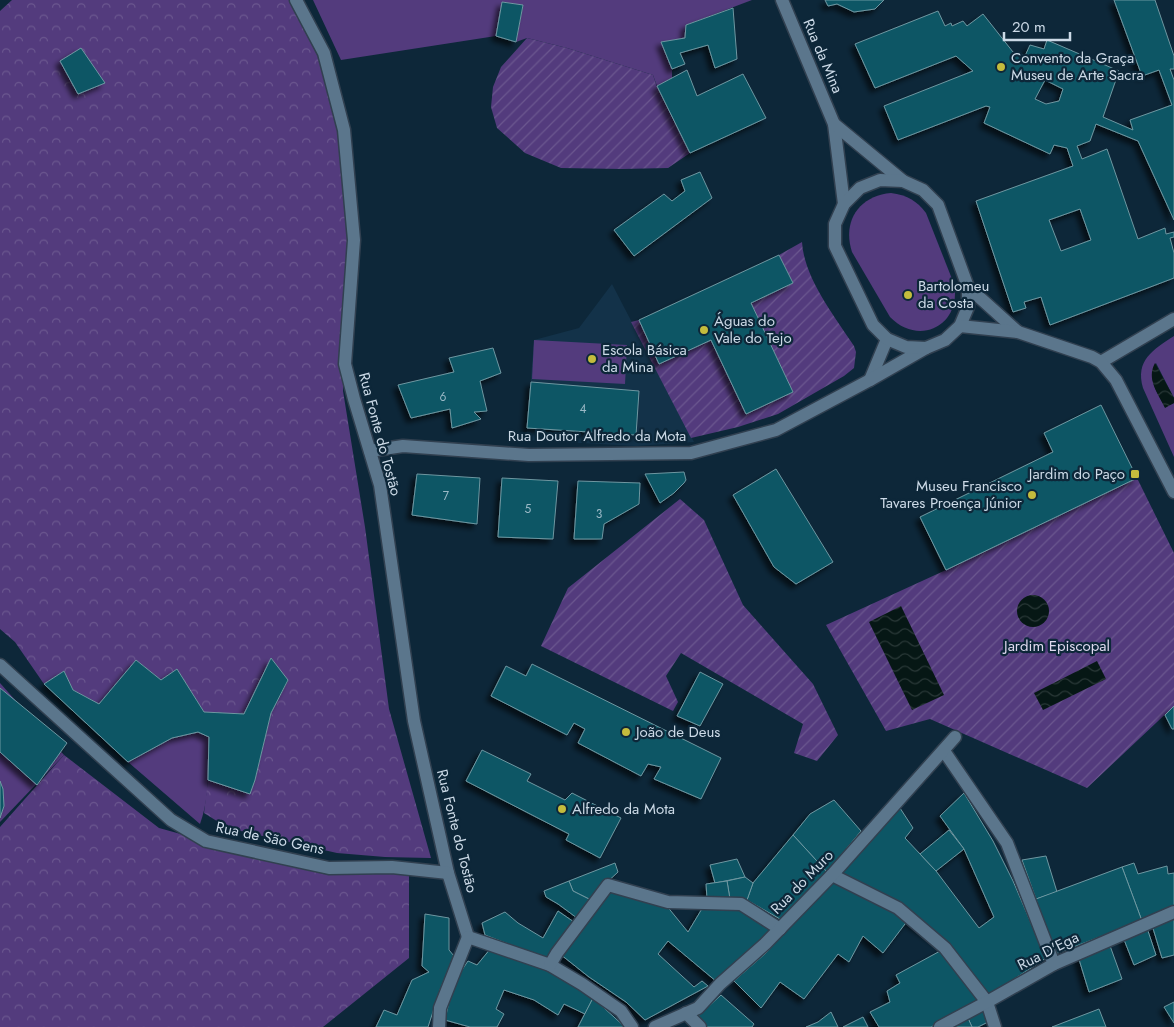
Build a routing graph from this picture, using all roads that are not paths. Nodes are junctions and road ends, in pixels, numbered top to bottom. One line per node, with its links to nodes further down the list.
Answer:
1 (296, 0): 14 (street, Rua Fonte do Tostão)
2 (782, 0): 3 (street, Rua da Mina)
3 (834, 124): 4 (street); 5 (street)
4 (903, 181): 5 (street); 6 (street)
5 (844, 204): 10 (street)
6 (968, 287): 8 (street); 9 (street)
7 (1174, 319): 12 (street)
8 (960, 326): 9 (street); 11 (street)
9 (1018, 332): 12 (street)
10 (887, 339): 11 (street); 13 (street)
11 (926, 348): 13 (street, Rua Doutor Alfredo da Mota)
12 (1101, 362): 15 (street)
13 (870, 380): 14 (street, Rua Doutor Alfredo da Mota)
14 (370, 451): 19 (street, Rua Fonte do Tostão)
15 (1174, 492)
16 (0, 665): 19 (street, Rua de São Gens)
17 (955, 737): 18 (street, Rua do Muro)
18 (944, 751): 20 (street, Rua do Muro); 24 (street)
19 (448, 873): 23 (street, Rua Fonte do Tostão)
20 (832, 875): 22 (street, Rua do Muro); 26 (street)
21 (1174, 912): 24 (street, Rua D'Ega)
22 (780, 929): 25 (street); 27 (street, Rua do Muro)
23 (468, 937): 25 (street); 28 (street)
24 (1054, 964): 26 (street, Rua D'Ega)
25 (550, 965): 29 (street)
26 (988, 1002): 32 (street, Rua D'Ega); 33 (street)
27 (686, 1013): 30 (street, Rua do Muro); 31 (street)
28 (439, 1027)
29 (632, 1027)
30 (655, 1027)
31 (700, 1027)
32 (940, 1027)
33 (995, 1027)

